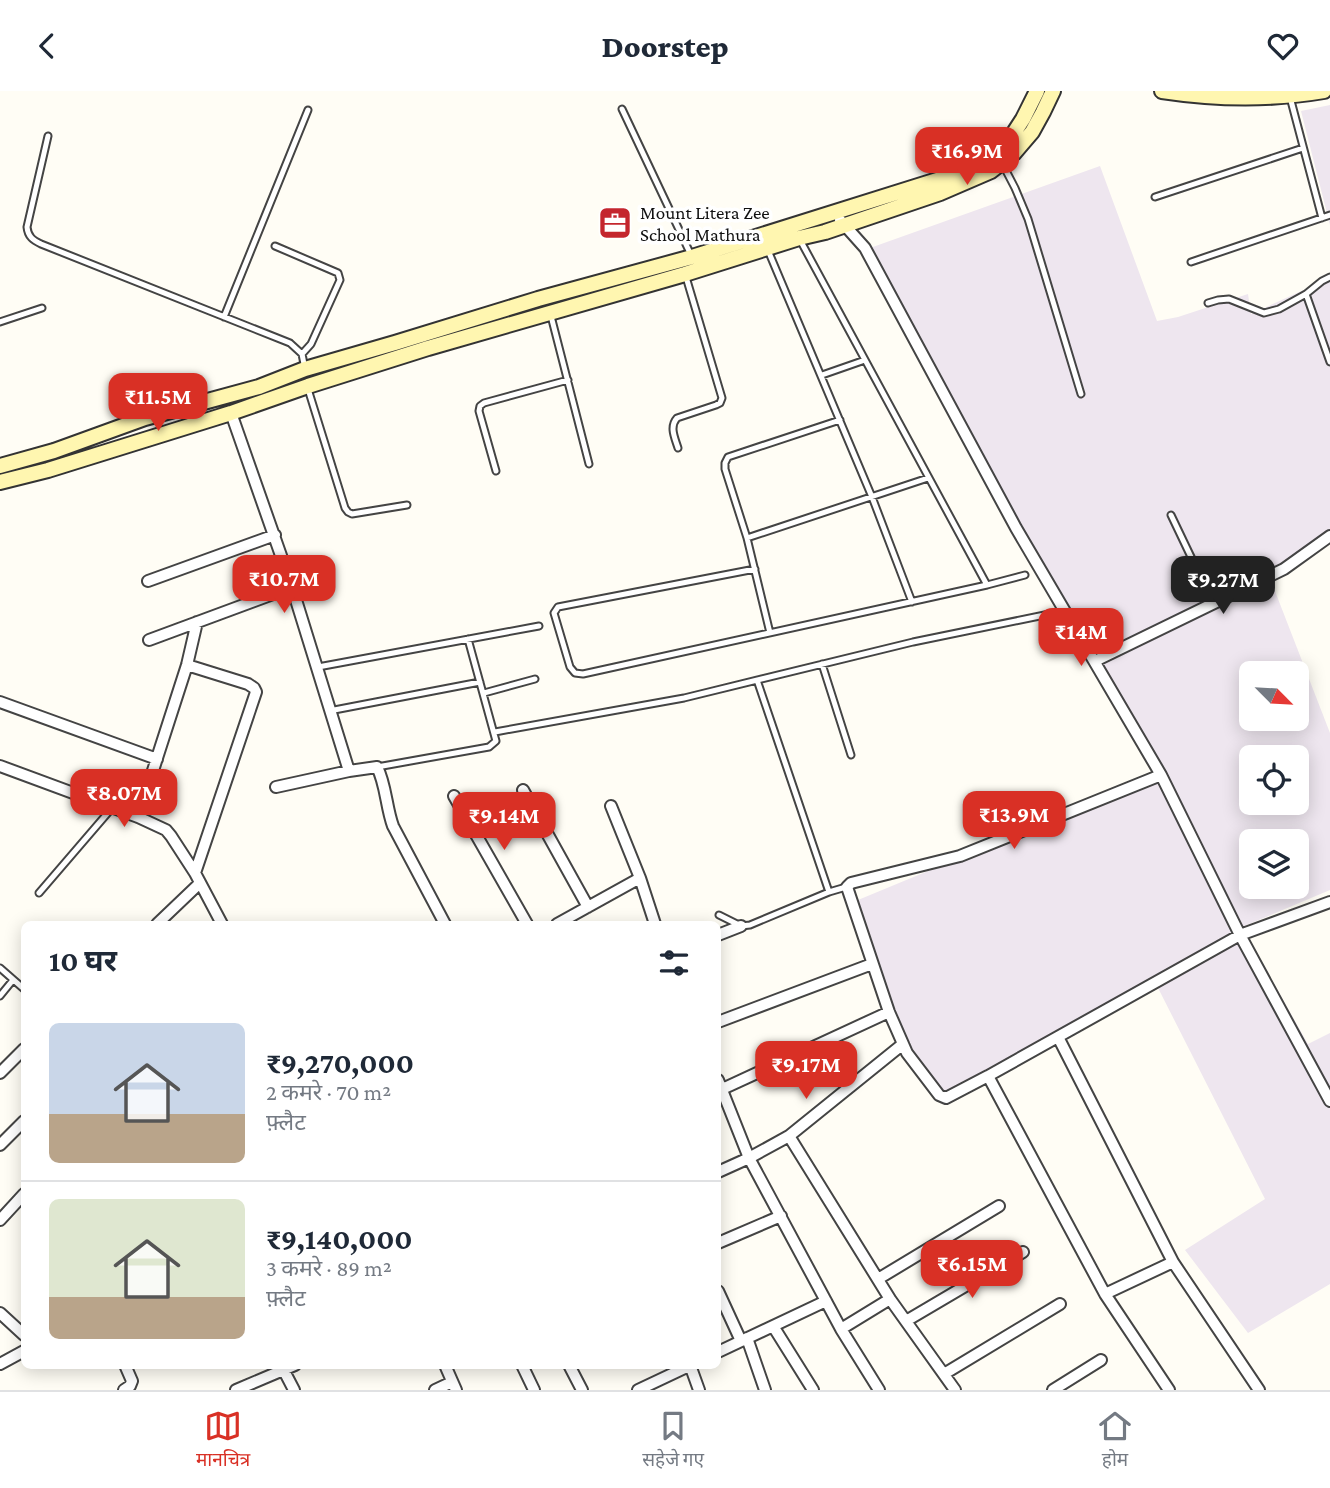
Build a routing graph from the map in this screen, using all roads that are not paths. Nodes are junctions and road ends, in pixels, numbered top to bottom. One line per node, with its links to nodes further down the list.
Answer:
1 (1037, 91): 12 (street)
2 (1054, 91): 10 (street)
3 (1162, 91): 5 (street)
4 (1324, 91): 5 (street)
5 (1290, 97): 9 (lane)
6 (622, 109): 19 (lane)
7 (308, 110): 27 (lane)
8 (48, 136): 27 (lane)
9 (1303, 148): 11 (lane); 14 (lane)
10 (1002, 163): 15 (street); 38 (lane)
11 (1155, 197)
12 (831, 212): 15 (street); 19 (street)
13 (1330, 215): 14 (lane)
14 (1322, 218): 20 (lane)
15 (845, 225): 16 (street); 61 (street)
16 (799, 238): 18 (street); 31 (lane)
17 (275, 246): 30 (lane)
18 (767, 248): 21 (street); 34 (lane)
19 (692, 257): 29 (street)
20 (1191, 262)
21 (685, 274): 26 (street); 42 (lane)
22 (1330, 277): 23 (lane)
23 (1306, 294): 24 (lane); 32 (lane)
24 (1208, 303)
25 (42, 309): 28 (lane)
26 (550, 313): 29 (street); 35 (lane)
27 (224, 317): 30 (lane)
28 (0, 321)
29 (439, 338): 33 (street); 36 (street)
30 (302, 354): 33 (lane)
31 (866, 360): 34 (lane); 46 (lane)
32 (1330, 362)
33 (305, 369): 37 (street)
34 (822, 375): 41 (lane)
35 (568, 380): 43 (lane); 45 (lane)
36 (307, 386): 39 (street); 49 (lane)
37 (256, 387): 39 (street); 44 (street)
38 (1082, 394)
39 (261, 403): 40 (street)
40 (231, 413): 47 (street); 51 (street)
41 (840, 420): 48 (lane); 53 (lane)
42 (678, 448)
43 (589, 464)
44 (0, 466)
45 (496, 471)
46 (928, 478): 48 (lane); 57 (lane)
47 (0, 482)
48 (872, 497): 53 (lane); 59 (lane)
49 (407, 505)
50 (1171, 515): 60 (lane)
51 (275, 535): 56 (street); 58 (street)
52 (1330, 536): 60 (street)
53 (747, 538): 54 (lane)
54 (755, 569): 64 (lane); 64 (lane)
55 (1025, 575): 57 (lane)
56 (148, 581)
57 (987, 585): 59 (lane)
58 (292, 587): 62 (street); 70 (street)
59 (912, 601): 64 (lane)
60 (1213, 603): 67 (street)
61 (1066, 611): 67 (street); 68 (lane)
62 (197, 622): 66 (street); 69 (street)
63 (539, 626): 65 (lane)
64 (770, 633)
65 (468, 639): 70 (lane); 73 (lane)
66 (149, 640)
67 (1095, 661): 83 (street)
68 (822, 664): 72 (lane); 78 (lane)
69 (187, 665): 79 (street); 90 (street)
70 (316, 667): 76 (street)
71 (535, 679): 74 (lane)
72 (757, 680): 77 (lane); 93 (lane)
73 (481, 682): 74 (lane); 76 (lane)
74 (484, 693): 77 (lane)
75 (0, 702): 79 (street)
76 (329, 711): 82 (street)
77 (495, 732): 81 (lane)
78 (851, 755)
79 (157, 759): 89 (street)
80 (0, 767): 88 (street)
81 (377, 767): 82 (street); 100 (street)
82 (349, 771): 84 (street)
83 (1161, 775): 92 (street); 106 (street)
84 (276, 787)
85 (523, 790): 96 (street)
86 (454, 796): 101 (street)
87 (611, 806): 91 (street)
88 (112, 808): 89 (street); 94 (lane)
89 (138, 817): 90 (street)
90 (197, 878): 98 (street); 99 (street)
91 (640, 878): 96 (street); 103 (street)
92 (847, 887): 93 (lane); 107 (street)
93 (829, 892): 104 (lane)
94 (39, 893)
95 (1330, 902): 106 (street)
96 (588, 907): 102 (street)
97 (719, 915): 104 (lane)
98 (160, 921)
99 (220, 921)
100 (443, 921)
101 (525, 921)
102 (562, 921)
103 (654, 921)
104 (741, 926): 105 (street)
105 (721, 934)
106 (1240, 935): 114 (street); 119 (street)
107 (872, 964): 112 (street); 113 (street)
108 (0, 968): 109 (lane)
109 (13, 980): 110 (lane); 111 (lane)
110 (21, 987)
111 (0, 996)
112 (889, 1012): 115 (street); 120 (street)
113 (721, 1021)
114 (1058, 1037): 118 (street); 134 (street)
115 (903, 1044): 118 (street); 124 (street)
116 (21, 1052): 117 (street)
117 (0, 1073)
118 (988, 1076): 136 (street)
119 (1325, 1080): 122 (street)
120 (721, 1085)
121 (721, 1091): 126 (street)
122 (1330, 1101)
123 (21, 1124): 125 (street)
124 (789, 1136): 126 (street); 135 (street)
125 (0, 1145)
126 (749, 1157): 127 (street); 130 (street)
127 (721, 1171)
128 (21, 1197): 131 (street)
129 (999, 1206): 135 (street)
130 (781, 1216): 132 (street); 139 (street)
131 (0, 1220)
132 (721, 1242)
133 (1023, 1252): 142 (street)
134 (1173, 1262): 136 (street); 176 (street)
135 (878, 1279): 138 (street)
136 (1105, 1294): 175 (street)
137 (721, 1297): 146 (street)
138 (890, 1299): 142 (street); 144 (street)
139 (826, 1301): 143 (street); 144 (street)
140 (1060, 1304): 159 (street)
141 (0, 1313): 145 (street)
142 (906, 1321): 159 (street)
143 (773, 1326): 146 (street); 171 (street)
144 (841, 1329): 172 (street)
145 (21, 1332)
146 (744, 1340): 147 (street); 170 (street)
147 (721, 1351)
148 (21, 1353): 150 (street)
149 (1101, 1360): 174 (street)
150 (0, 1364)
151 (127, 1369): 162 (street)
152 (280, 1369): 163 (street)
153 (283, 1369): 164 (street)
154 (524, 1369): 166 (street)
155 (571, 1369): 167 (street)
156 (665, 1369): 160 (street)
157 (683, 1369): 160 (street)
158 (692, 1369): 169 (street)
159 (944, 1374): 173 (street)
160 (668, 1376): 168 (street)
161 (450, 1377): 165 (street)
162 (124, 1390)
163 (236, 1390)
164 (294, 1390)
165 (435, 1390)
166 (534, 1390)
167 (582, 1390)
168 (638, 1390)
169 (699, 1390)
170 (765, 1390)
171 (813, 1390)
172 (878, 1390)
173 (955, 1390)
174 (1053, 1390)
175 (1169, 1390)
176 (1259, 1390)

